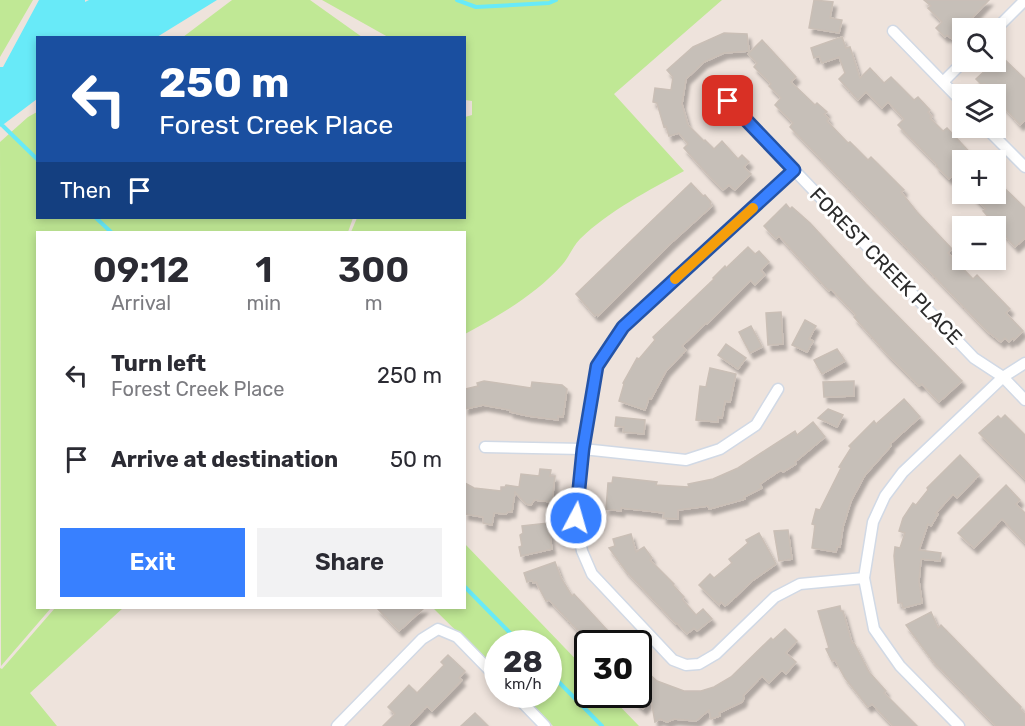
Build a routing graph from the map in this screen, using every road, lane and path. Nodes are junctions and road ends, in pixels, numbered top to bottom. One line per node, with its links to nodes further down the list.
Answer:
1 (1025, 0): 2 (street)
2 (1006, 19)
3 (893, 31): 5 (street)
4 (953, 72): 5 (street)
5 (943, 82): 6 (street)
6 (952, 91)
7 (728, 101): 10 (street, FOREST CREEK PLACE)
8 (996, 138): 9 (street)
9 (1025, 167)
10 (794, 170): 12 (street, FOREST CREEK PLACE); 16 (street)
11 (1025, 363): 12 (street)
12 (1004, 377): 14 (street, FOREST CREEK PLACE); 17 (street)
13 (778, 389): 16 (street)
14 (1025, 400)
15 (485, 447): 16 (street)
16 (583, 449): 17 (street)
17 (864, 578): 22 (street)
18 (484, 665): 20 (street)
19 (528, 708): 21 (street)
20 (337, 726)
21 (545, 726)
22 (959, 726)

